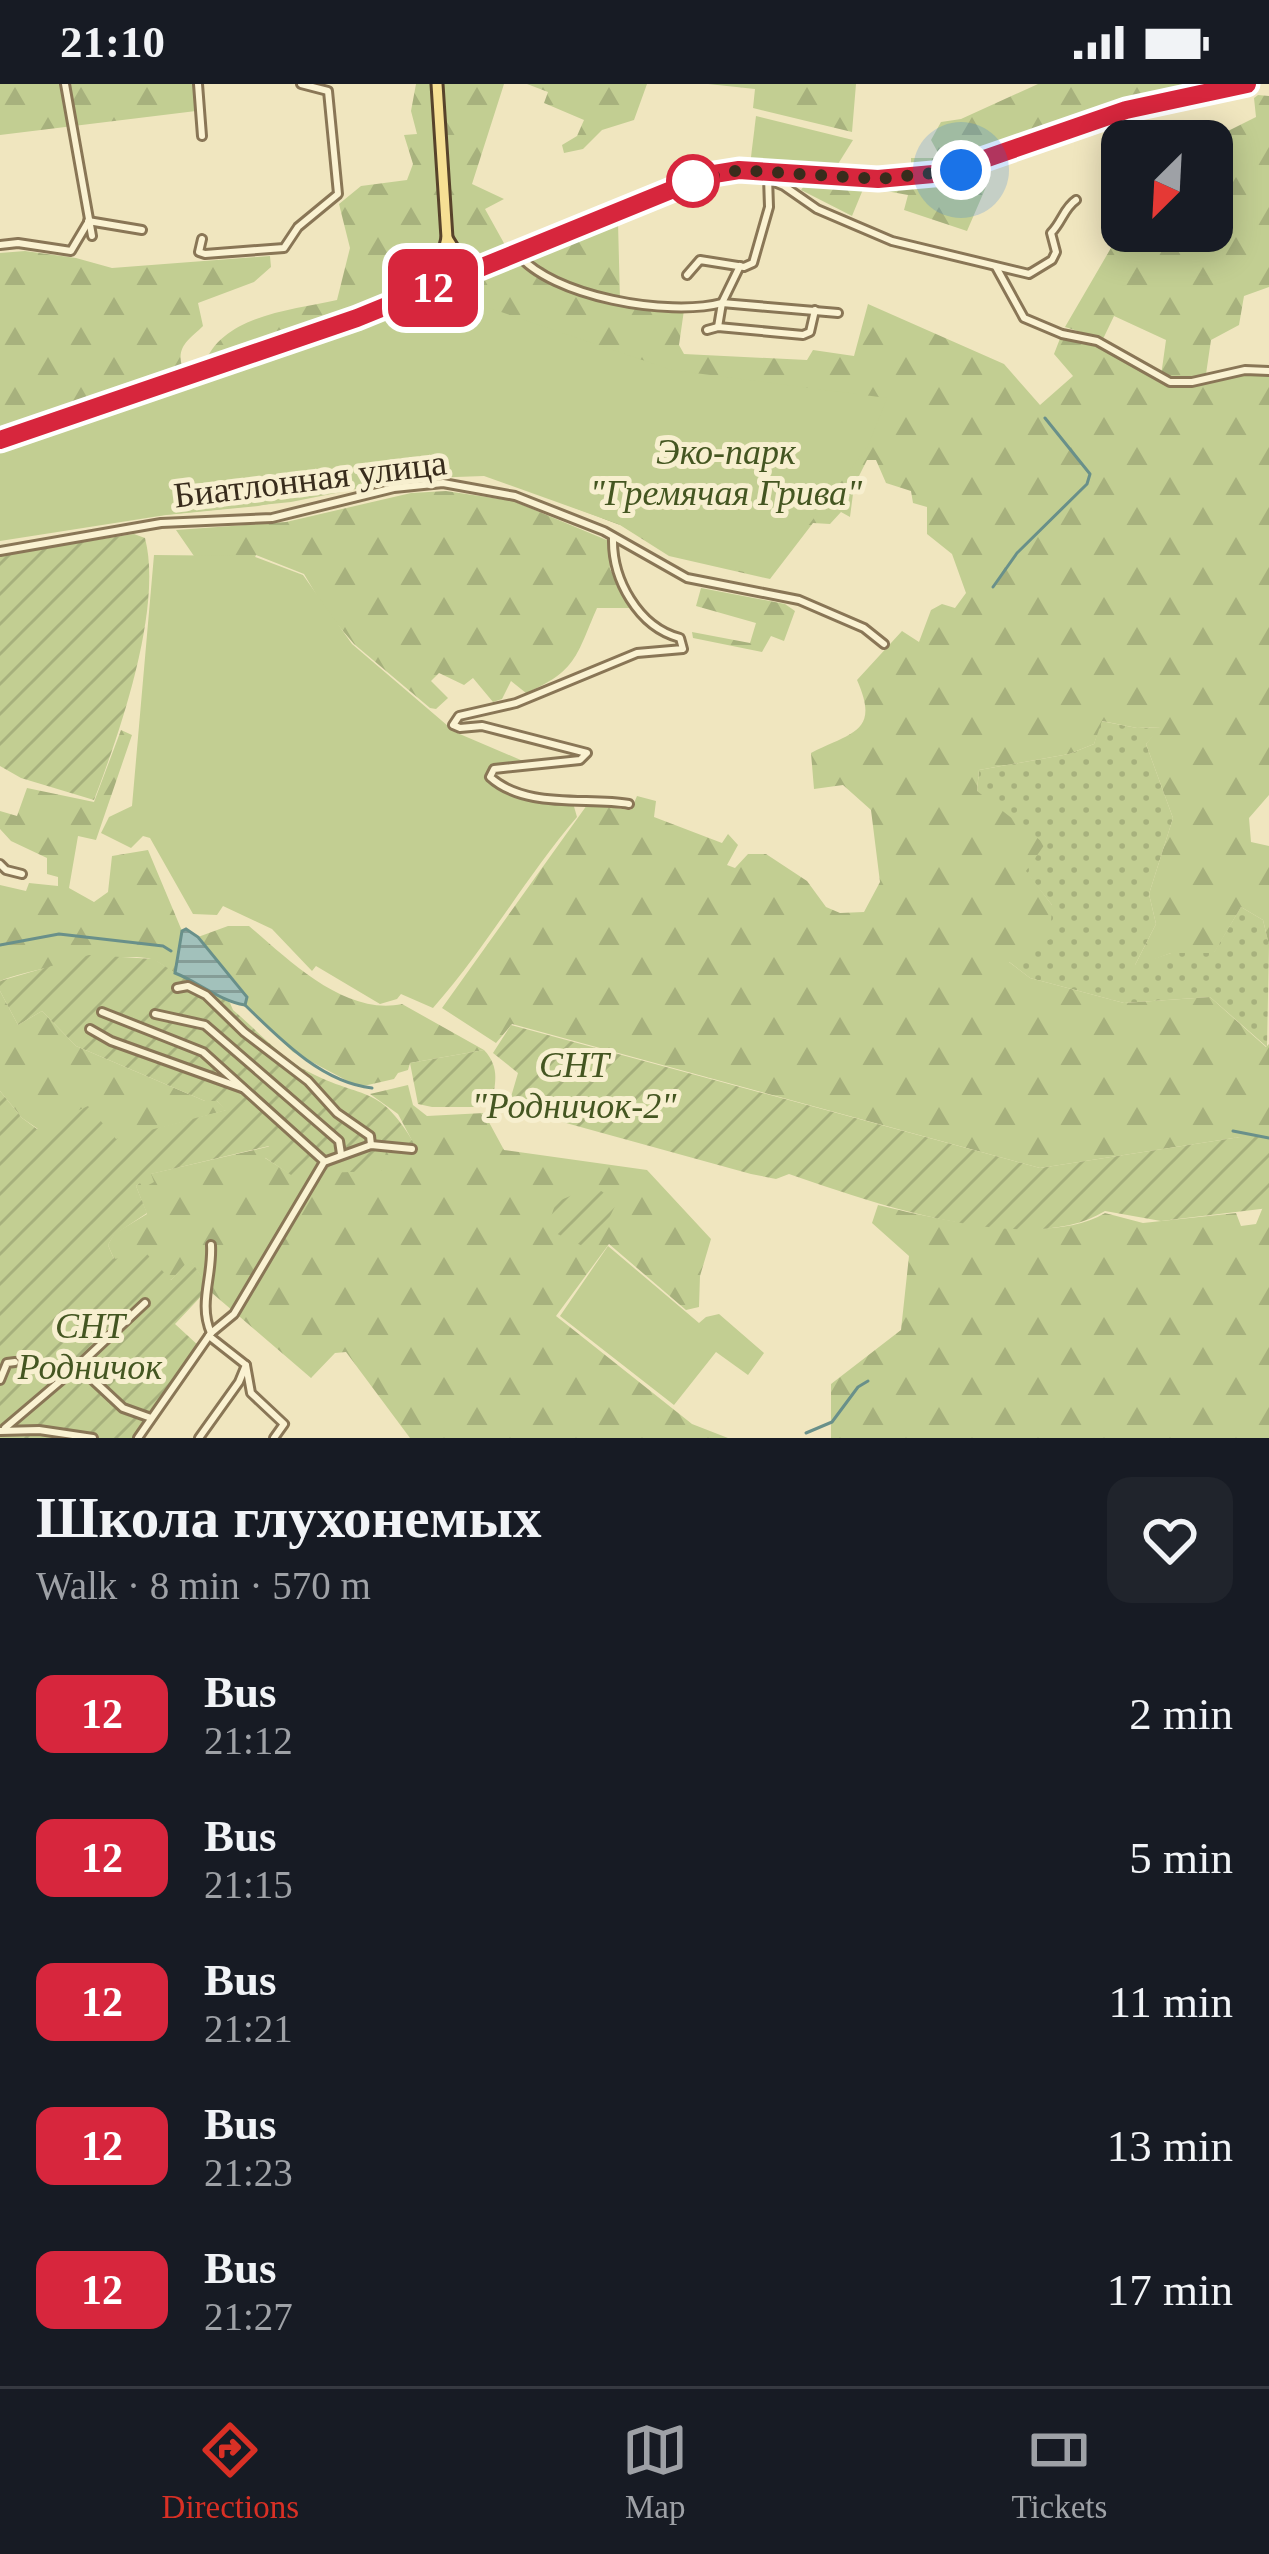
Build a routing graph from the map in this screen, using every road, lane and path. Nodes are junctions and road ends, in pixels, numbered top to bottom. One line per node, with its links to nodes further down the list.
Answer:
1 (64, 84): 12 (street)
2 (199, 84): 6 (street)
3 (302, 84): 7 (street)
4 (437, 84): 15 (main road)
5 (1247, 84): 9 (main road)
6 (202, 136)
7 (333, 145): 8 (street); 16 (street)
8 (318, 146)
9 (739, 170): 10 (street); 18 (main road)
10 (768, 177): 19 (street); 20 (street)
11 (1076, 200): 19 (street)
12 (88, 221): 13 (street); 14 (street); 17 (street)
13 (142, 230)
14 (92, 236)
15 (446, 238): 21 (main road); 23 (main road)
16 (202, 239)
17 (0, 244)
18 (517, 254): 21 (main road); 24 (street)
19 (994, 264): 29 (street)
20 (740, 266): 22 (street); 24 (street)
21 (480, 268): 23 (main road)
22 (687, 275)
23 (414, 296): 30 (main road)
24 (722, 303): 25 (street); 27 (street)
25 (815, 310): 26 (street); 27 (street)
26 (838, 313)
27 (718, 327): 28 (street)
28 (707, 330)
29 (1269, 371)
30 (0, 440)
31 (613, 536): 32 (street, Биатлонная улица); 33 (street, Биатлонная улица); 34 (street)
32 (0, 551)
33 (884, 644)
34 (629, 804)
35 (0, 864): 36 (street)
36 (22, 874)
37 (177, 988): 42 (street)
38 (102, 1012): 41 (street)
39 (155, 1014): 44 (street)
40 (89, 1029): 41 (street)
41 (247, 1090): 45 (street)
42 (371, 1145): 43 (street); 44 (street)
43 (412, 1149)
44 (341, 1154): 45 (street)
45 (324, 1162): 48 (street)
46 (211, 1245): 48 (street)
47 (145, 1303): 51 (street)
48 (210, 1335): 50 (street); 53 (street)
49 (15, 1362): 52 (street)
50 (246, 1365): 58 (street); 59 (street)
51 (78, 1366): 53 (street); 54 (street)
52 (0, 1379)
53 (151, 1418): 57 (street)
54 (3, 1430): 55 (street)
55 (81, 1437): 56 (street)
56 (94, 1438)
57 (138, 1438)
58 (199, 1438)
59 (274, 1438)

